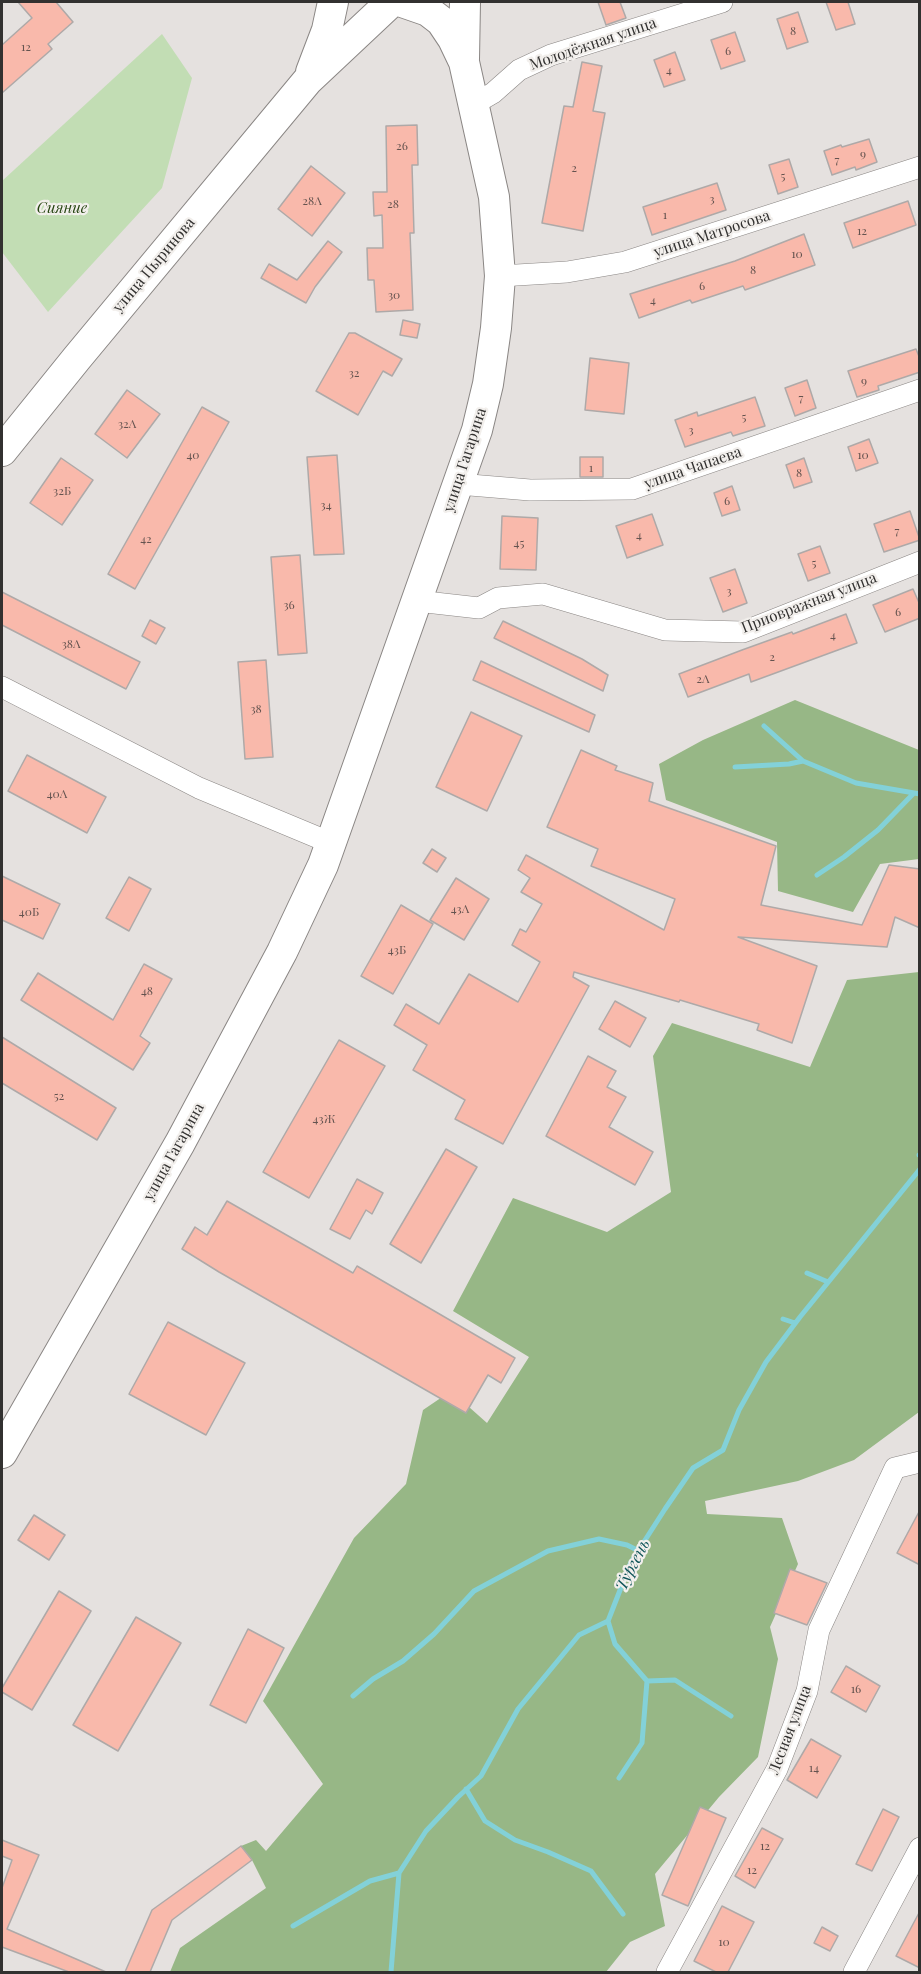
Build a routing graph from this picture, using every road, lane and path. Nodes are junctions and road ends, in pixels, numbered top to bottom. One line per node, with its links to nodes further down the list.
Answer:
1 (333, 2): 6 (street, улица Пыринова)
2 (391, 2): 5 (street, улица Гагарина); 6 (street, улица Пыринова)
3 (465, 2): 5 (street, улица Гагарина)
4 (722, 2): 7 (street, Молодёжная улица)
5 (464, 62): 7 (street, улица Гагарина)
6 (308, 80): 11 (street, улица Пыринова)
7 (474, 104): 9 (street, улица Гагарина)
8 (920, 167): 9 (street, улица Матросова)
9 (500, 276): 12 (street, улица Гагарина)
10 (920, 390): 12 (street, улица Чапаева)
11 (2, 451)
12 (458, 484): 14 (street, улица Гагарина)
13 (920, 562): 14 (street, Приовражная улица)
14 (417, 601): 16 (street, улица Гагарина)
15 (2, 687): 16 (street)
16 (331, 843): 17 (street, улица Гагарина)
17 (2, 1453)
18 (920, 1462): 20 (street, Лесная улица)
19 (920, 1848): 21 (street)
20 (667, 1972)
21 (854, 1972)

